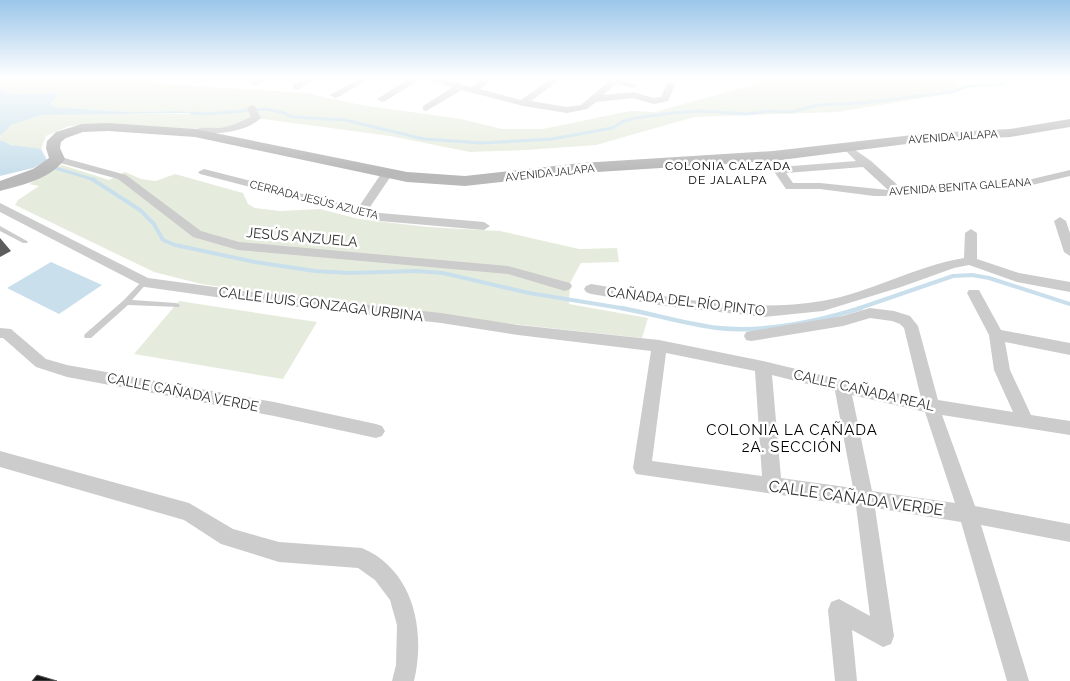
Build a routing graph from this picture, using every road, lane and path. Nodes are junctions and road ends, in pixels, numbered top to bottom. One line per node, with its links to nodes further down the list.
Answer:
1 (559, 109): 2 (street)
2 (572, 109)
3 (254, 113): 5 (street)
4 (1070, 123): 6 (street, AVENIDA JALAPA)
5 (195, 134): 7 (street, AVENIDA JALAPA); 10 (street, AVENIDA JALAPA)
6 (848, 148): 8 (street); 10 (street, AVENIDA JALAPA)
7 (55, 161): 12 (street); 24 (street, JESÚS ANZUELA)
8 (867, 163): 13 (street); 13 (street, AVENIDA BENITA GALEANA)
9 (204, 172): 15 (street, CERRADA JESÚS AZUETA)
10 (387, 173): 15 (street)
11 (1070, 173): 13 (street, AVENIDA BENITA GALEANA)
12 (0, 186)
13 (899, 193)
14 (0, 208): 23 (street, CALLE LUIS GONZAGA URBINA)
15 (360, 213): 17 (street, CERRADA JESÚS AZUETA)
16 (1070, 224): 21 (street)
17 (484, 226)
18 (0, 228): 20 (lane)
19 (971, 233): 22 (street)
20 (24, 242)
21 (1070, 252)
22 (970, 261): 25 (street); 26 (street, CAÑADA DEL RÍO PINTO)
23 (145, 282): 28 (lane); 34 (street, CALLE LUIS GONZAGA URBINA)
24 (565, 286)
25 (1070, 287)
26 (591, 289)
27 (974, 293): 31 (street)
28 (126, 302): 29 (lane); 32 (lane)
29 (176, 305)
30 (0, 333): 41 (street, CALLE CAÑADA VERDE)
31 (996, 335): 35 (street); 39 (street)
32 (88, 336)
33 (751, 336): 38 (street)
34 (659, 346): 36 (street, CALLE CAÑADA REAL); 43 (street, CALLE CAÑADA VERDE)
35 (1070, 349)
36 (763, 367): 37 (street, CALLE CAÑADA REAL); 43 (street)
37 (842, 386): 38 (street, CALLE CAÑADA REAL); 44 (street)
38 (931, 406): 39 (street, CALLE CAÑADA REAL); 45 (street)
39 (1026, 421): 40 (street, CALLE CAÑADA REAL)
40 (1070, 428)
41 (376, 431)
42 (0, 459): 47 (street)
43 (772, 486): 44 (street, CALLE CAÑADA VERDE)
44 (864, 498): 45 (street, CALLE CAÑADA VERDE); 48 (street)
45 (968, 514): 46 (street, CALLE CAÑADA VERDE); 49 (street)
46 (1070, 533)
47 (403, 681)
48 (846, 681)
49 (1018, 681)

